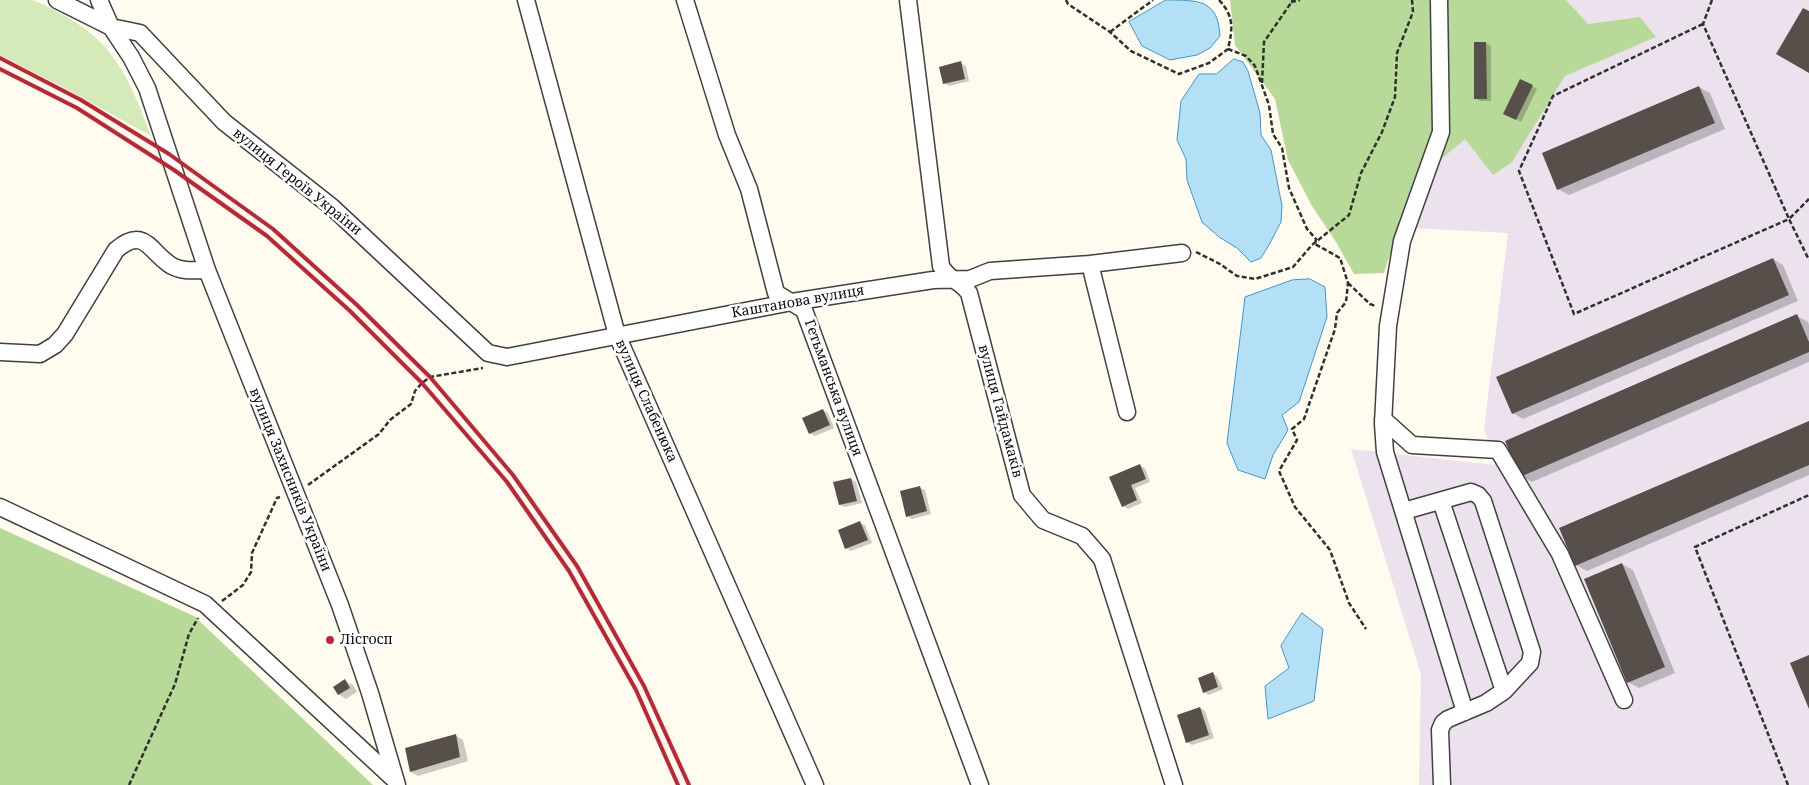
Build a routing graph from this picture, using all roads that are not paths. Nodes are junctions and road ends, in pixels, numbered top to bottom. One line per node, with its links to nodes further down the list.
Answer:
1 (57, 0): 7 (street)
2 (99, 0): 7 (street)
3 (526, 0): 13 (street, вулиця Слабенюка)
4 (685, 0): 12 (street, Гетьманська вулиця)
5 (908, 0): 11 (street, вулиця Гайдамаків)
6 (1439, 0): 17 (street)
7 (111, 27): 10 (street, вулиця Захисників України); 15 (street, вулиця Героїв України)
8 (1182, 254): 9 (street, Каштанова вулиця)
9 (1090, 264): 11 (street, Каштанова вулиця); 16 (street)
10 (207, 270): 14 (street); 24 (street, вулиця Захисників України)
11 (956, 280): 12 (street, Каштанова вулиця); 27 (street, вулиця Гайдамаків)
12 (792, 302): 13 (street, Каштанова вулиця); 26 (street, Гетьманська вулиця)
13 (617, 335): 15 (street, Каштанова вулиця); 25 (street, вулиця Слабенюка)
14 (0, 352)
15 (507, 357)
16 (1127, 412)
17 (1383, 419): 20 (street); 22 (street)
18 (1441, 501): 20 (street); 21 (street); 21 (street)
19 (0, 507): 24 (street, вулиця Захисників України)
20 (1404, 511): 23 (street)
21 (1504, 691): 23 (street)
22 (1624, 700)
23 (1465, 712): 28 (street)
24 (397, 783)
25 (815, 785)
26 (980, 785)
27 (1174, 785)
28 (1442, 785)

